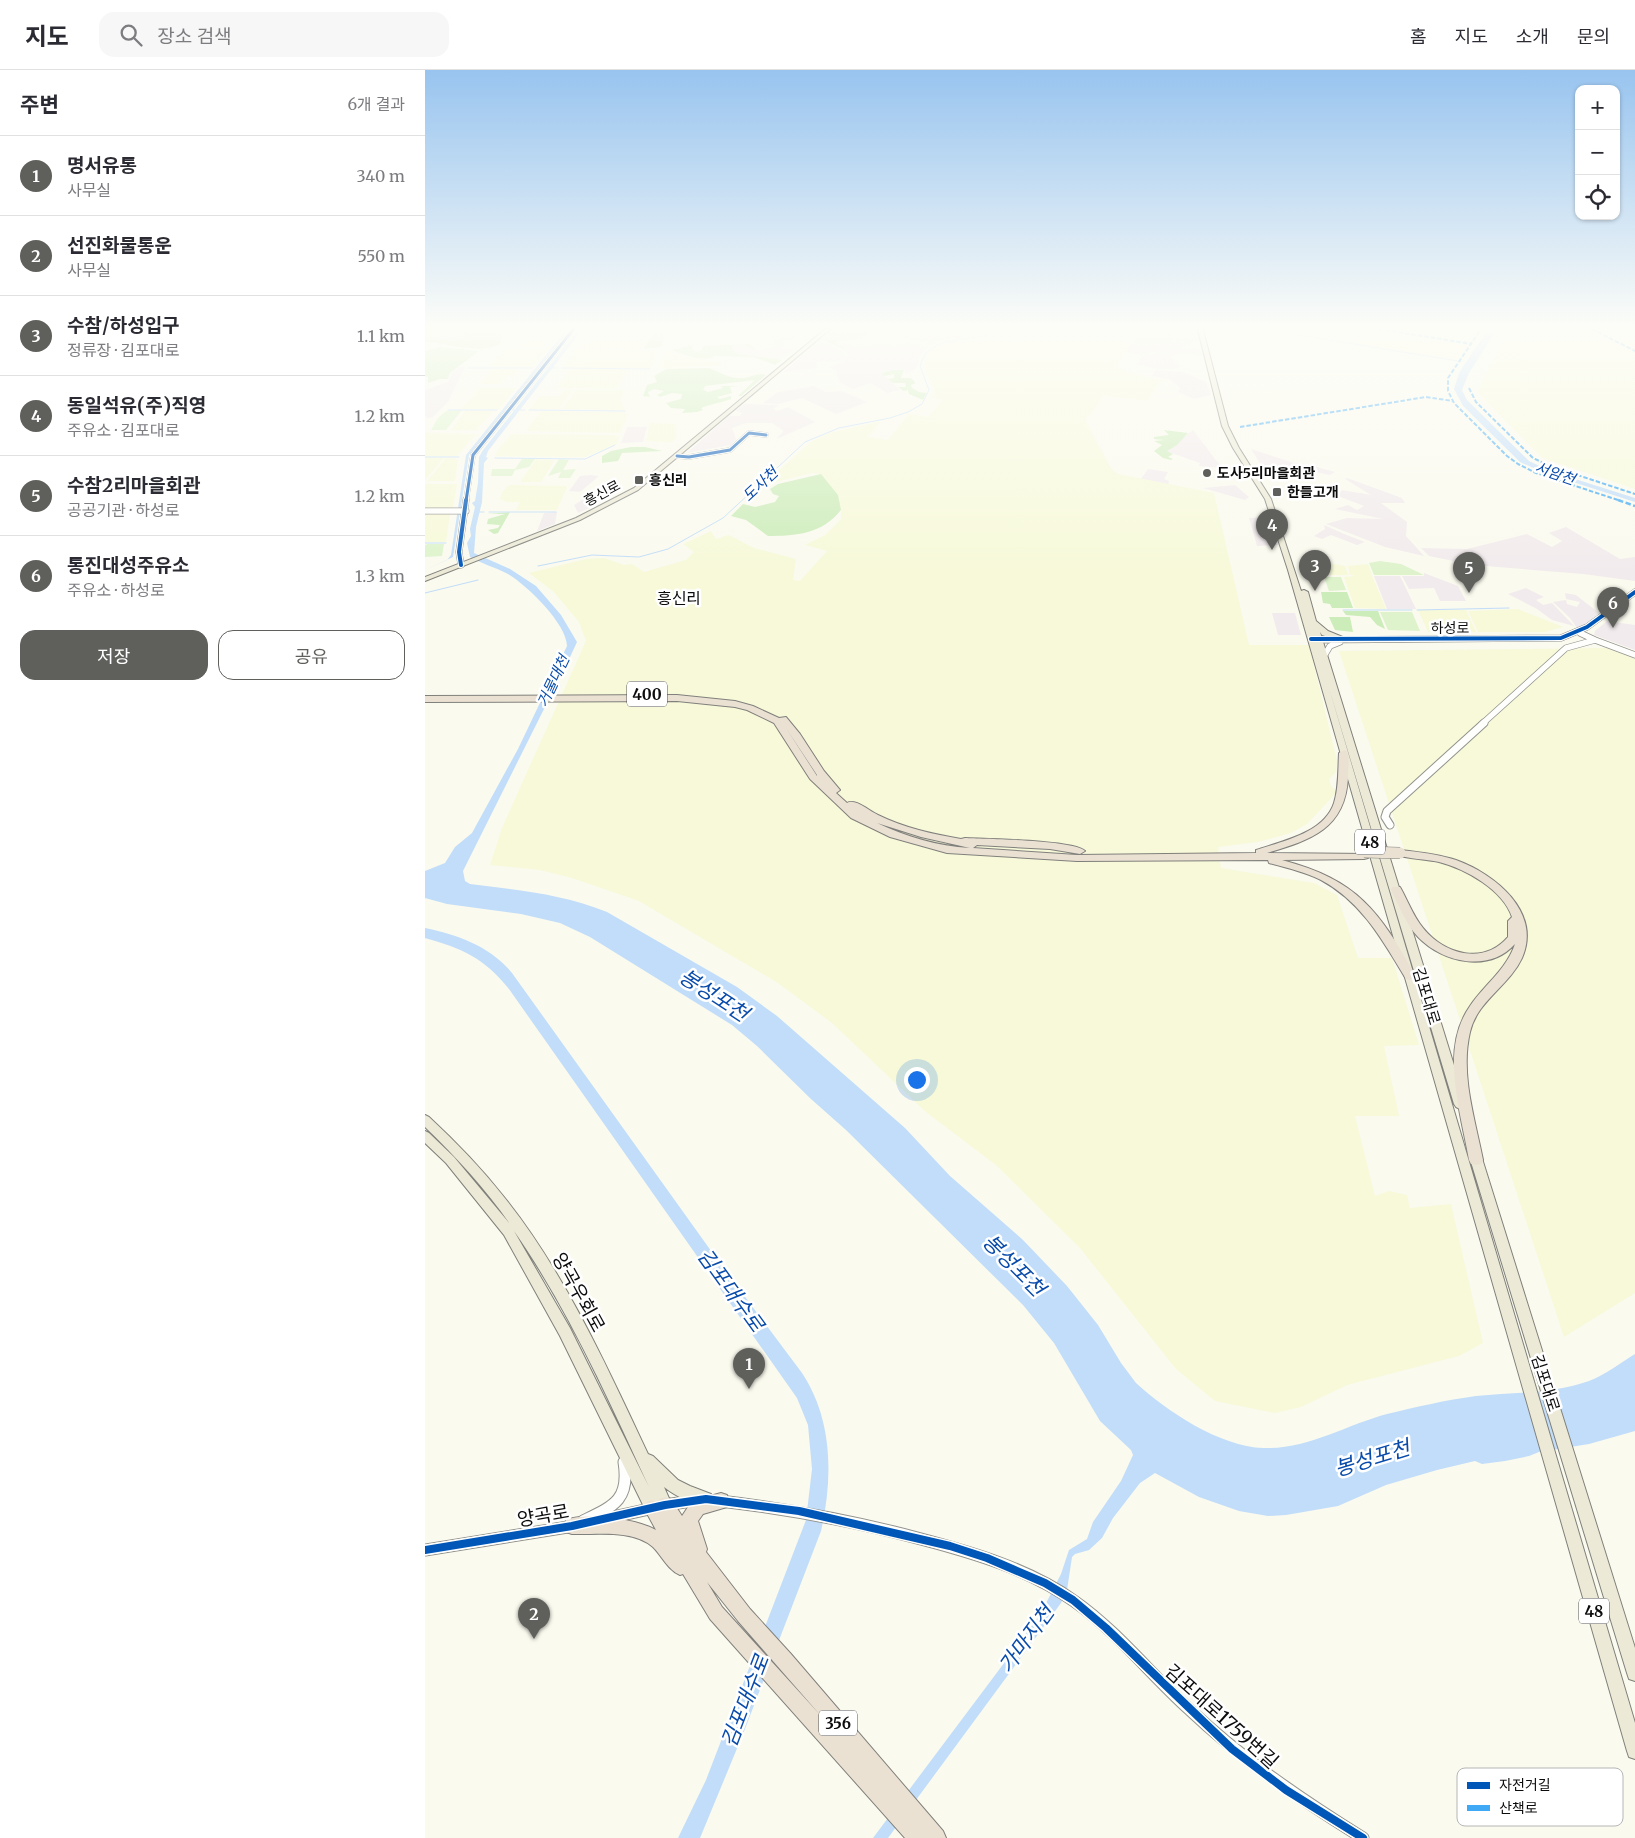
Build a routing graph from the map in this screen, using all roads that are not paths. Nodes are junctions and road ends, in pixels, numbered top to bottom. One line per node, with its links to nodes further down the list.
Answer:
1 (510, 409): 9 (street)
2 (729, 409): 10 (main road, 흥신로)
3 (734, 409): 7 (main road, 흥신로)
4 (1219, 409): 16 (main road, 김포대로 / 48)
5 (1226, 409): 14 (main road, 김포대로 / 48)
6 (766, 435): 7 (street)
7 (677, 456): 10 (main road, 흥신로)
8 (425, 511): 9 (street)
9 (466, 511): 11 (street)
10 (485, 554): 11 (main road, 흥신로)
11 (460, 564): 12 (main road, 흥신로)
12 (425, 577)
13 (1635, 594): 15 (street, 하성로); 17 (street, 하성로)
14 (1313, 620): 16 (main road, 김포대로 / 48); 17 (main road)
15 (1581, 633): 17 (street, 하성로); 18 (street)
16 (1315, 640): 17 (street, 하성로); 20 (main road, 김포대로 / 48); 25 (main road, 김포대로 / 48)
17 (1346, 640): 20 (street)
18 (1595, 640): 19 (street); 26 (street)
19 (1635, 655)
20 (1324, 656): 31 (main road, 김포대로 / 48)
21 (425, 694): 23 (highway, 400)
22 (566, 696): 23 (highway, 400); 27 (highway, 400); 27 (highway, 400)
23 (531, 697): 24 (highway, 400)
24 (425, 699)
25 (1344, 753): 29 (highway); 32 (main road, 김포대로 / 48)
26 (1390, 825)
27 (951, 846): 28 (highway); 28 (highway)
28 (1079, 854): 29 (highway)
29 (1256, 854): 30 (highway, bridge); 32 (highway)
30 (1400, 855): 31 (highway); 35 (highway)
31 (1396, 890): 35 (main road, 김포대로 / 48)
32 (1410, 976): 45 (main road, 김포대로 / 48)
33 (425, 1120): 37 (main road, 양곡우회로)
34 (425, 1136): 36 (main road, 양곡우회로)
35 (1477, 1160): 44 (main road, 김포대로 / 48)
36 (616, 1436): 39 (main road, 양곡우회로); 40 (street)
37 (639, 1451): 38 (main road); 39 (main road, 양곡우회로)
38 (713, 1500): 39 (street); 42 (highway); 48 (street, 김포대로1759번길)
39 (659, 1507): 40 (street, 양곡로); 42 (highway, 356); 43 (highway, 356)
40 (572, 1526): 41 (street, 양곡로); 43 (highway)
41 (425, 1550)
42 (707, 1569): 46 (highway, 356)
43 (716, 1613): 46 (highway, 356)
44 (1635, 1673)
45 (1635, 1751)
46 (887, 1791): 47 (highway, 356)
47 (924, 1834)
48 (1363, 1838)

